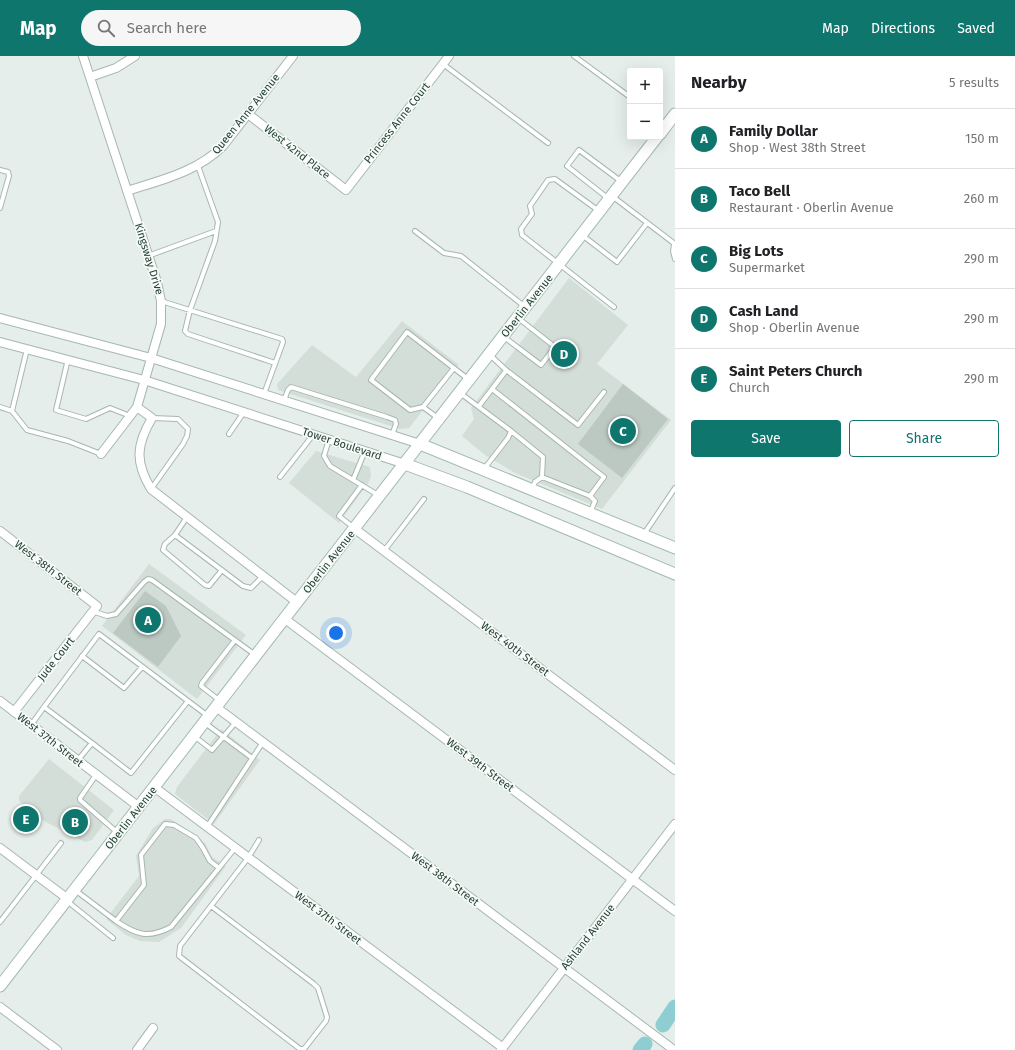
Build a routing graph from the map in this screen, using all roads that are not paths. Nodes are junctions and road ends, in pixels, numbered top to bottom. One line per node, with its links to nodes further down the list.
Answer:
1 (83, 56): 7 (street, Kingsway Drive)
2 (135, 56): 7 (street)
3 (293, 56): 9 (street, Queen Anne Avenue)
4 (449, 56): 6 (street, Princess Anne Court)
5 (574, 56): 8 (lane)
6 (443, 64): 13 (lane); 17 (street, Princess Anne Court)
7 (90, 77): 18 (street, Kingsway Drive)
8 (627, 95)
9 (248, 114): 14 (street, Queen Anne Avenue); 17 (street, West 42nd Place)
10 (675, 114): 11 (street)
11 (663, 125)
12 (655, 140): 16 (street, Oberlin Avenue)
13 (548, 143)
14 (198, 166): 18 (street, Queen Anne Avenue); 23 (lane)
15 (0, 170): 20 (lane)
16 (622, 182): 19 (street, Oberlin Avenue); 19 (lane)
17 (346, 190)
18 (127, 191): 27 (street, Kingsway Drive)
19 (610, 197): 21 (street, Oberlin Avenue); 22 (lane)
20 (0, 208)
21 (600, 212): 25 (street, Oberlin Avenue); 29 (lane)
22 (647, 223): 25 (lane); 26 (lane)
23 (216, 231): 27 (lane); 33 (lane)
24 (415, 231): 31 (lane)
25 (582, 235): 29 (street, Oberlin Avenue)
26 (674, 244): 28 (lane)
27 (148, 256): 30 (street, Kingsway Drive)
28 (675, 259)
29 (559, 265): 31 (street, Oberlin Avenue); 32 (lane)
30 (161, 301): 33 (lane); 40 (street, Kingsway Drive)
31 (526, 308): 35 (street, Oberlin Avenue)
32 (614, 308)
33 (190, 310): 42 (lane); 42 (lane)
34 (0, 318): 40 (street)
35 (518, 318): 36 (street, Oberlin Avenue); 36 (lane)
36 (504, 336): 39 (street, Oberlin Avenue)
37 (0, 342): 38 (street, Tower Boulevard)
38 (27, 349): 41 (street, Tower Boulevard); 56 (lane)
39 (489, 355): 44 (lane); 46 (street, Oberlin Avenue)
40 (151, 358): 45 (street, Kingsway Drive); 50 (street)
41 (68, 359): 45 (street, Tower Boulevard); 58 (lane)
42 (275, 363): 50 (lane)
43 (454, 368): 46 (lane); 54 (lane); 54 (lane)
44 (506, 370): 47 (lane); 48 (lane)
45 (144, 380): 53 (street, Kingsway Drive); 57 (street, Tower Boulevard)
46 (470, 380): 49 (street, Oberlin Avenue)
47 (492, 389): 52 (lane); 80 (lane)
48 (604, 392)
49 (460, 393): 52 (lane); 60 (street, Oberlin Avenue)
50 (264, 394): 51 (street)
51 (284, 400): 64 (street); 64 (lane)
52 (479, 406): 61 (lane)
53 (137, 407): 58 (street, Kingsway Drive); 59 (street)
54 (423, 407): 60 (lane)
55 (0, 408): 56 (lane)
56 (12, 411): 68 (lane)
57 (244, 412): 62 (lane); 63 (street, Tower Boulevard)
58 (131, 416): 68 (street, Kingsway Drive)
59 (152, 418): 76 (street); 76 (lane)
60 (440, 419): 66 (street, Oberlin Avenue)
61 (511, 431): 70 (lane); 72 (lane)
62 (228, 434)
63 (314, 434): 65 (street, Tower Boulevard); 71 (lane)
64 (392, 435): 66 (street)
65 (329, 439): 67 (street, Tower Boulevard); 73 (lane)
66 (420, 444): 69 (street, Oberlin Avenue); 70 (street)
67 (365, 451): 69 (street, Tower Boulevard); 73 (lane)
68 (101, 454)
69 (405, 464): 79 (street, Oberlin Avenue); 91 (street, Tower Boulevard)
70 (483, 470): 77 (street)
71 (280, 477)
72 (542, 477): 77 (lane); 80 (lane)
73 (353, 480): 74 (lane)
74 (362, 486): 79 (lane); 84 (lane)
75 (675, 488): 78 (lane)
76 (151, 489): 83 (street)
77 (532, 489): 82 (street)
78 (674, 494): 87 (lane)
79 (380, 496): 84 (street, Oberlin Avenue)
80 (590, 496): 82 (lane)
81 (424, 499): 89 (lane)
82 (590, 513): 87 (street)
83 (187, 517): 86 (lane); 92 (street)
84 (355, 529): 89 (street, West 40th Street); 93 (street, Oberlin Avenue)
85 (0, 531): 94 (street, West 38th Street)
86 (175, 534): 90 (lane); 90 (lane)
87 (644, 535): 88 (street)
88 (675, 548)
89 (384, 551): 114 (street, West 40th Street)
90 (222, 570): 92 (lane)
91 (675, 574)
92 (263, 576): 93 (street)
93 (298, 602): 95 (street, Oberlin Avenue)
94 (95, 608): 96 (lane); 104 (street, Jude Court)
95 (285, 619): 98 (street, Oberlin Avenue); 128 (street, West 39th Street)
96 (235, 640): 98 (lane); 102 (lane)
97 (82, 656): 99 (lane); 99 (lane); 103 (lane)
98 (256, 656): 102 (street, Oberlin Avenue)
99 (142, 667): 101 (lane)
100 (0, 701): 104 (street, West 37th Street)
101 (188, 701): 105 (lane); 111 (lane)
102 (219, 704): 105 (street, Oberlin Avenue); 106 (street, West 38th Street)
103 (44, 707): 107 (lane); 111 (lane)
104 (14, 712): 107 (street, West 37th Street)
105 (207, 720): 108 (street, Oberlin Avenue); 109 (lane)
106 (236, 722): 109 (lane); 110 (street, West 38th Street)
107 (31, 725): 113 (street, West 37th Street)
108 (194, 736): 109 (lane); 116 (street, Oberlin Avenue)
109 (224, 737): 112 (lane)
110 (263, 742): 112 (lane); 136 (street, West 38th Street)
111 (92, 743): 113 (lane)
112 (252, 758): 119 (lane)
113 (78, 761): 115 (street, West 37th Street)
114 (675, 770)
115 (96, 775): 117 (street, West 37th Street); 120 (lane)
116 (154, 787): 117 (street, Oberlin Avenue); 119 (street, West 37th Street)
117 (139, 808): 120 (street, Oberlin Avenue)
118 (675, 824): 128 (street, Ashland Avenue)
119 (207, 826): 124 (street, West 37th Street)
120 (118, 834): 129 (street, Oberlin Avenue)
121 (259, 840): 125 (lane)
122 (61, 843): 127 (lane)
123 (0, 848): 127 (street)
124 (235, 848): 125 (street, West 37th Street); 126 (lane)
125 (248, 858): 131 (lane); 140 (street, West 37th Street)
126 (219, 868): 133 (lane); 133 (lane)
127 (36, 876): 130 (street); 134 (lane)
128 (632, 879): 132 (street, West 39th Street); 136 (street, Ashland Avenue)
129 (75, 890): 130 (street, Oberlin Avenue); 133 (lane)
130 (67, 900): 135 (lane); 137 (street, Oberlin Avenue)
131 (211, 906): 131 (lane)
132 (675, 911)
133 (116, 921)
134 (0, 922)
135 (113, 938)
136 (564, 967): 140 (street, Ashland Avenue); 143 (street, West 38th Street)
137 (0, 986)
138 (0, 1007): 141 (street)
139 (153, 1028): 142 (street)
140 (502, 1049)
141 (57, 1050)
142 (137, 1050)
143 (674, 1050)

